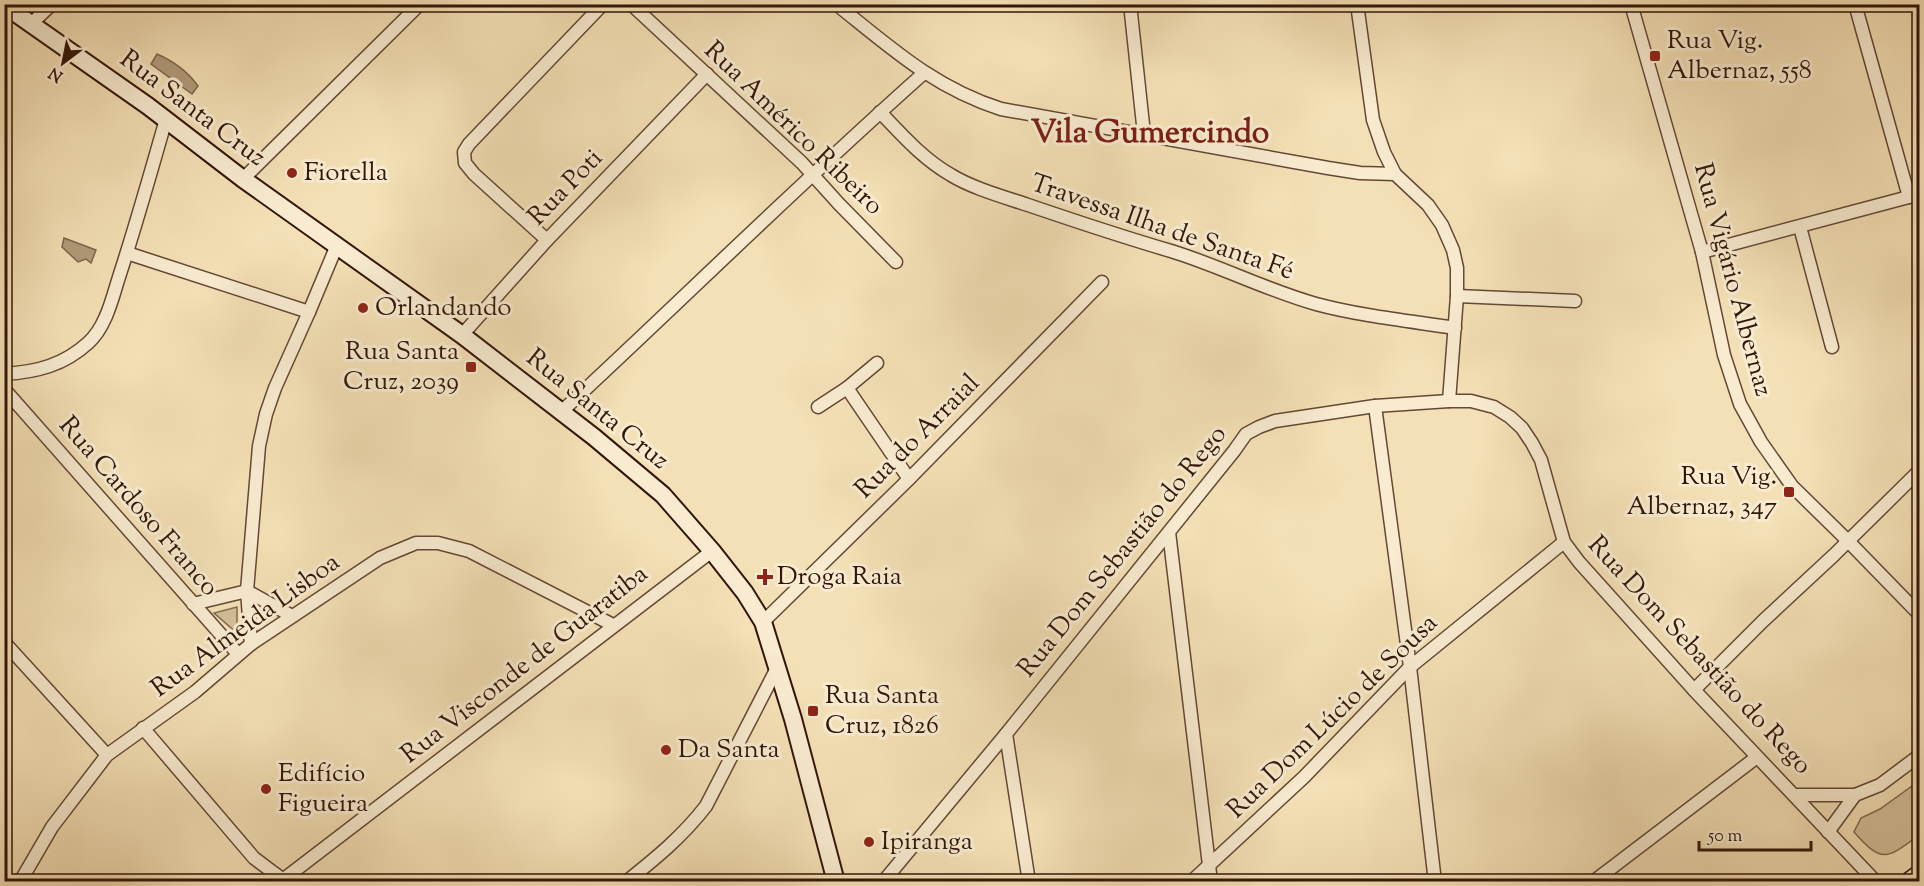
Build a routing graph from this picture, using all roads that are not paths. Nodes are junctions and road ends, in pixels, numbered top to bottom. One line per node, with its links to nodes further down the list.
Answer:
1 (51, 4): 11 (street)
2 (420, 4): 19 (street)
3 (603, 4): 22 (street)
4 (631, 4): 13 (street, Rua Américo Ribeiro)
5 (836, 4): 12 (street)
6 (1130, 4): 16 (street)
7 (1357, 4): 17 (street)
8 (1631, 4): 24 (street, Rua Vigário Albernaz)
9 (1855, 4): 20 (street)
10 (4, 5): 11 (main road, Rua Santa Cruz)
11 (31, 24): 15 (main road, Rua Santa Cruz)
12 (924, 73): 14 (street); 16 (street)
13 (707, 74): 18 (street, Rua Américo Ribeiro); 22 (street, Rua Poti)
14 (880, 112): 18 (street); 31 (street, Travessa Ilha de Santa Fé)
15 (166, 119): 19 (main road, Rua Santa Cruz); 25 (street)
16 (1144, 134): 17 (street)
17 (1395, 174): 28 (street)
18 (812, 175): 26 (street, Rua Américo Ribeiro); 41 (street)
19 (243, 179): 23 (main road, Rua Santa Cruz)
20 (1915, 195): 21 (street)
21 (1800, 227): 24 (street); 33 (street)
22 (547, 240): 32 (street, Rua Poti)
23 (337, 245): 30 (street); 32 (main road, Rua Santa Cruz)
24 (1702, 252): 45 (street, Rua Vigário Albernaz)
25 (127, 253): 30 (street); 35 (street)
26 (896, 262)
27 (1102, 282): 43 (street, Rua do Arraial)
28 (1457, 296): 29 (street); 31 (street)
29 (1575, 301)
30 (309, 312): 48 (street)
31 (1455, 328): 38 (street)
32 (462, 335): 41 (main road, Rua Santa Cruz)
33 (1832, 347)
34 (877, 363): 36 (street)
35 (4, 374)
36 (847, 388): 40 (street); 43 (street)
37 (4, 389): 49 (street, Rua Cardoso Franco)
38 (1449, 401): 39 (street, Rua Dom Sebastião do Rego); 46 (street, Rua Dom Sebastião do Rego)
39 (1375, 406): 44 (street, Rua Dom Sebastião do Rego); 57 (street)
40 (818, 407)
41 (561, 412): 47 (main road, Rua Santa Cruz)
42 (1920, 470): 45 (street)
43 (909, 479): 52 (street, Rua do Arraial)
44 (1169, 532): 61 (street, Rua Dom Sebastião do Rego); 68 (street)
45 (1848, 541): 50 (street, Rua Vigário Albernaz); 59 (street)
46 (1564, 542): 57 (street, Rua Dom Lúcio de Sousa); 59 (street, Rua Dom Sebastião do Rego)
47 (712, 550): 52 (main road, Rua Santa Cruz); 53 (street, Rua Visconde de Guaratiba)
48 (247, 591): 49 (street); 51 (street); 55 (street)
49 (193, 604): 56 (street, Rua Cardoso Franco)
50 (1920, 615)
51 (292, 616): 53 (street, Rua Almeida Lisboa); 55 (street, Rua Almeida Lisboa)
52 (763, 622): 58 (main road, Rua Santa Cruz)
53 (613, 625): 70 (street, Rua Visconde de Guaratiba)
54 (4, 642): 62 (street)
55 (251, 644): 56 (street, Rua Almeida Lisboa)
56 (238, 654): 60 (street, Rua Almeida Lisboa)
57 (1410, 667): 68 (street, Rua Dom Lúcio de Sousa); 78 (street)
58 (777, 668): 72 (street); 73 (main road, Rua Santa Cruz)
59 (1694, 690): 64 (street, Rua Dom Sebastião do Rego)
60 (143, 728): 62 (street, Rua Almeida Lisboa); 70 (street)
61 (1006, 734): 74 (street, Rua Dom Sebastião do Rego); 75 (street)
62 (107, 755): 71 (street, Rua Almeida Lisboa)
63 (1920, 755): 66 (street, Rua Dom Sebastião do Rego)
64 (1757, 757): 65 (street, Rua Dom Sebastião do Rego); 79 (street)
65 (1794, 795): 66 (street, Rua Dom Sebastião do Rego); 67 (street)
66 (1855, 795): 67 (street)
67 (1828, 832): 80 (street)
68 (1209, 864): 76 (street, Rua Dom Lúcio de Sousa); 77 (street)
69 (1920, 874): 81 (main road)
70 (283, 881)
71 (20, 882)
72 (626, 882)
73 (836, 882)
74 (883, 882)
75 (1029, 882)
76 (1191, 882)
77 (1211, 882)
78 (1435, 882)
79 (1593, 882)
80 (1876, 882)
81 (1909, 882)

